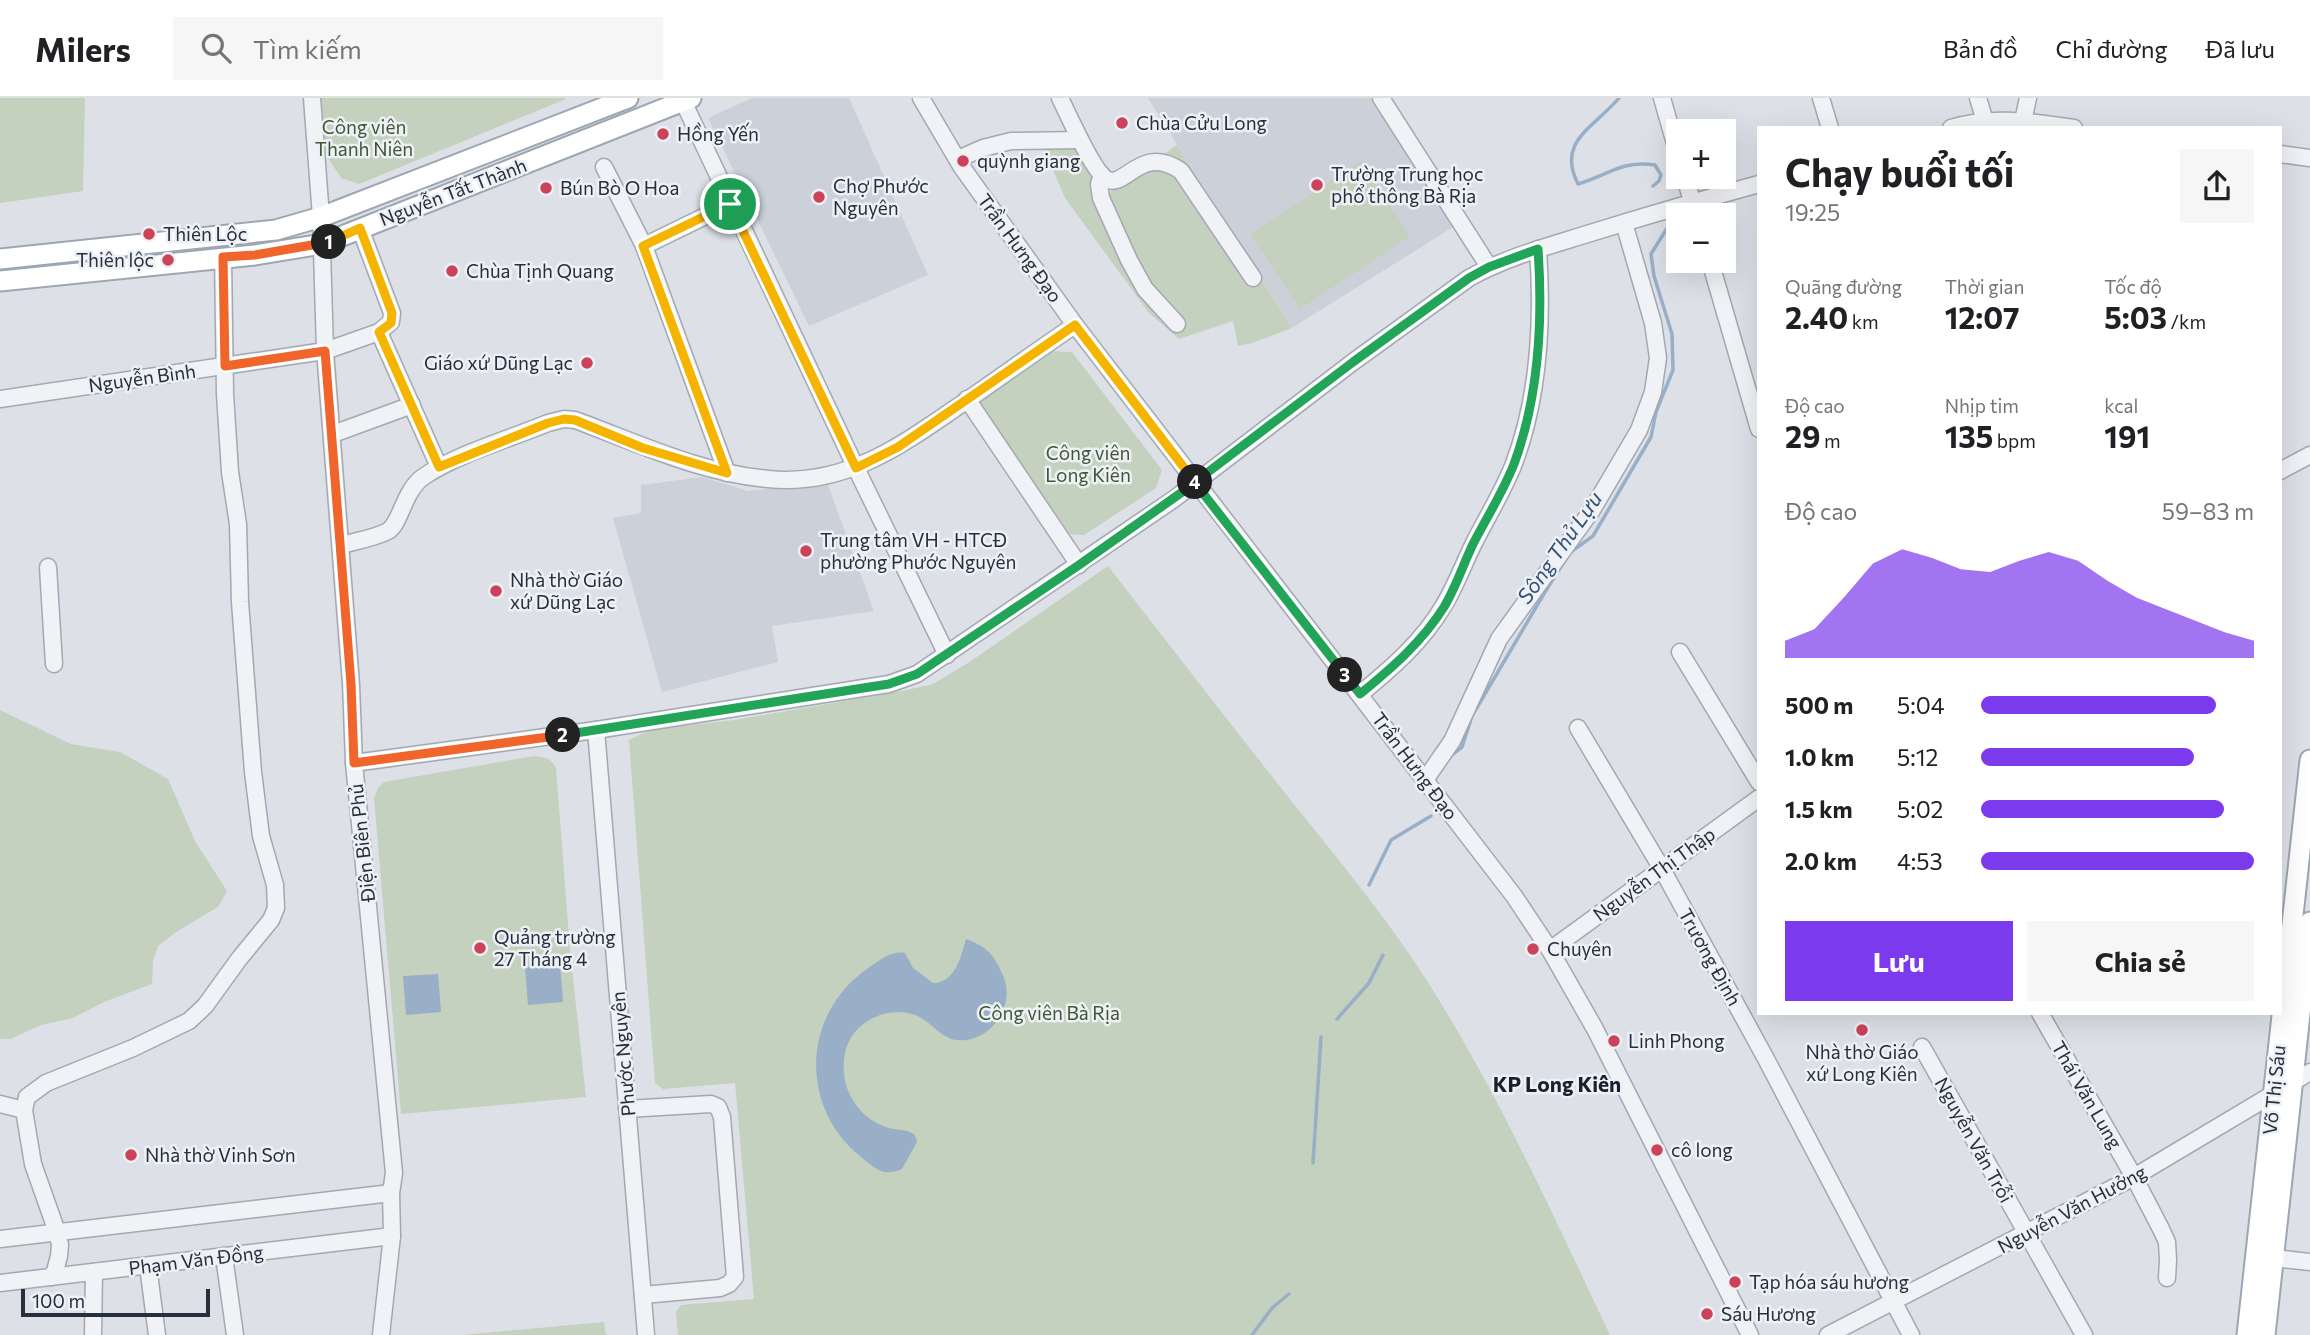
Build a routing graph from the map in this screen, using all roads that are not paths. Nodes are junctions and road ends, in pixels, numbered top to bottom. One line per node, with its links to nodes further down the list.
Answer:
1 (312, 98): 27 (street, Điện Biên Phủ)
2 (628, 98): 27 (main road, Nguyễn Tất Thành)
3 (921, 98): 20 (street, Trần Hưng Đạo)
4 (1060, 98): 17 (street)
5 (1381, 98): 35 (street)
6 (1662, 98): 11 (street)
7 (1821, 98): 14 (street)
8 (1978, 98): 13 (street)
9 (2028, 98): 12 (street)
10 (687, 99): 25 (street); 29 (main road, Nguyễn Tất Thành)
11 (1668, 119)
12 (2023, 121): 13 (street); 16 (street)
13 (1986, 124): 15 (street)
14 (1829, 126)
15 (1968, 126)
16 (2059, 126)
17 (1080, 140): 20 (street); 22 (street)
18 (2282, 154): 19 (street)
19 (2310, 158)
20 (958, 159): 40 (street, Trần Hưng Đạo)
21 (604, 167): 31 (street)
22 (1102, 175): 37 (street); 39 (street)
23 (1757, 185): 24 (street)
24 (1710, 203)
25 (730, 204): 31 (street); 51 (street)
26 (1666, 215): 28 (street)
27 (321, 217): 30 (street, Điện Biên Phủ); 34 (main road, Nguyễn Tất Thành)
28 (1623, 223): 32 (street); 67 (street)
29 (360, 228): 30 (main road, Nguyễn Tất Thành); 41 (street)
30 (322, 244): 33 (main road, Nguyễn Tất Thành); 42 (street, Điện Biên Phủ)
31 (643, 246): 53 (street)
32 (1538, 249): 35 (street); 61 (street)
33 (223, 257): 38 (main road, Nguyễn Tất Thành); 43 (street)
34 (0, 258)
35 (1489, 267): 54 (street)
36 (1714, 273): 47 (street)
37 (1253, 278)
38 (0, 281)
39 (1177, 324)
40 (1075, 325): 45 (street); 54 (street, Trần Hưng Đạo)
41 (379, 332): 42 (street, Nguyễn Bình); 46 (street)
42 (325, 351): 43 (street, Nguyễn Bình); 48 (street, Điện Biên Phủ)
43 (225, 366): 44 (street, Nguyễn Bình); 79 (street)
44 (0, 399)
45 (967, 399): 51 (street); 56 (street)
46 (412, 405): 48 (street); 50 (street)
47 (1757, 422)
48 (333, 435): 55 (street, Điện Biên Phủ)
49 (2310, 455): 52 (street)
50 (439, 467): 53 (street); 55 (street)
51 (856, 468): 53 (street); 59 (street)
52 (2282, 470)
53 (727, 473)
54 (1195, 483): 56 (street); 61 (street, Trần Hưng Đạo)
55 (341, 545): 65 (street, Điện Biên Phủ)
56 (1079, 565): 59 (street)
57 (48, 567): 60 (street)
58 (1681, 652): 66 (street)
59 (947, 655): 63 (street)
60 (54, 664)
61 (1360, 694): 67 (street, Trần Hưng Đạo)
62 (1578, 728): 70 (street, Trương Định)
63 (596, 730): 65 (street); 78 (street, Phước Nguyên)
64 (2310, 760): 68 (main road, Võ Thị Sáu)
65 (354, 763): 81 (street, Điện Biên Phủ)
66 (1757, 779)
67 (1425, 780): 72 (street, Trần Hưng Đạo)
68 (2308, 788): 76 (main road, Võ Thị Sáu)
69 (1757, 800): 70 (street, Nguyễn Thị Thập)
70 (1662, 869): 72 (street, Nguyễn Thị Thập); 95 (street, Trương Định)
71 (2310, 922): 75 (main road, Võ Thị Sáu)
72 (1550, 950): 101 (street, Trần Hưng Đạo)
73 (2041, 1015): 80 (street, Thái Văn Lung)
74 (1922, 1047): 83 (street, Nguyễn Văn Trỗi)
75 (2302, 1077): 76 (street, Nguyễn Văn Hưởng); 87 (main road, Võ Thị Sáu)
76 (2274, 1093): 80 (street, Nguyễn Văn Hưởng); 105 (main road, Võ Thị Sáu)
77 (0, 1104): 79 (street)
78 (627, 1109): 94 (street, Phước Nguyên); 94 (street)
79 (24, 1110): 82 (street)
80 (2134, 1177): 83 (street, Nguyễn Văn Hưởng); 92 (street, Thái Văn Lung)
81 (391, 1193): 82 (street); 84 (street, Điện Biên Phủ)
82 (57, 1232): 85 (street); 91 (street)
83 (2026, 1233): 95 (street, Nguyễn Văn Hưởng); 104 (street, Nguyễn Văn Trỗi)
84 (392, 1236): 86 (street, Phạm Văn Đồng); 99 (street, Điện Biên Phủ)
85 (0, 1239)
86 (224, 1256): 89 (street, Phạm Văn Đồng); 98 (street)
87 (2273, 1258): 88 (street); 106 (main road, Võ Thị Sáu)
88 (2310, 1262)
89 (148, 1266): 90 (street, Phạm Văn Đồng); 97 (street)
90 (94, 1272): 91 (street, Phạm Văn Đồng); 96 (street)
91 (51, 1277): 93 (street, Phạm Văn Đồng)
92 (2166, 1278)
93 (0, 1283)
94 (643, 1295): 100 (street, Phước Nguyên)
95 (1892, 1302): 102 (street, Nguyễn Văn Hưởng); 103 (street, Trương Định)
96 (93, 1335)
97 (157, 1335)
98 (235, 1335)
99 (381, 1335)
100 (646, 1335)
101 (1750, 1335)
102 (1828, 1335)
103 (1911, 1335)
104 (2084, 1335)
105 (2248, 1335)
106 (2265, 1335)

